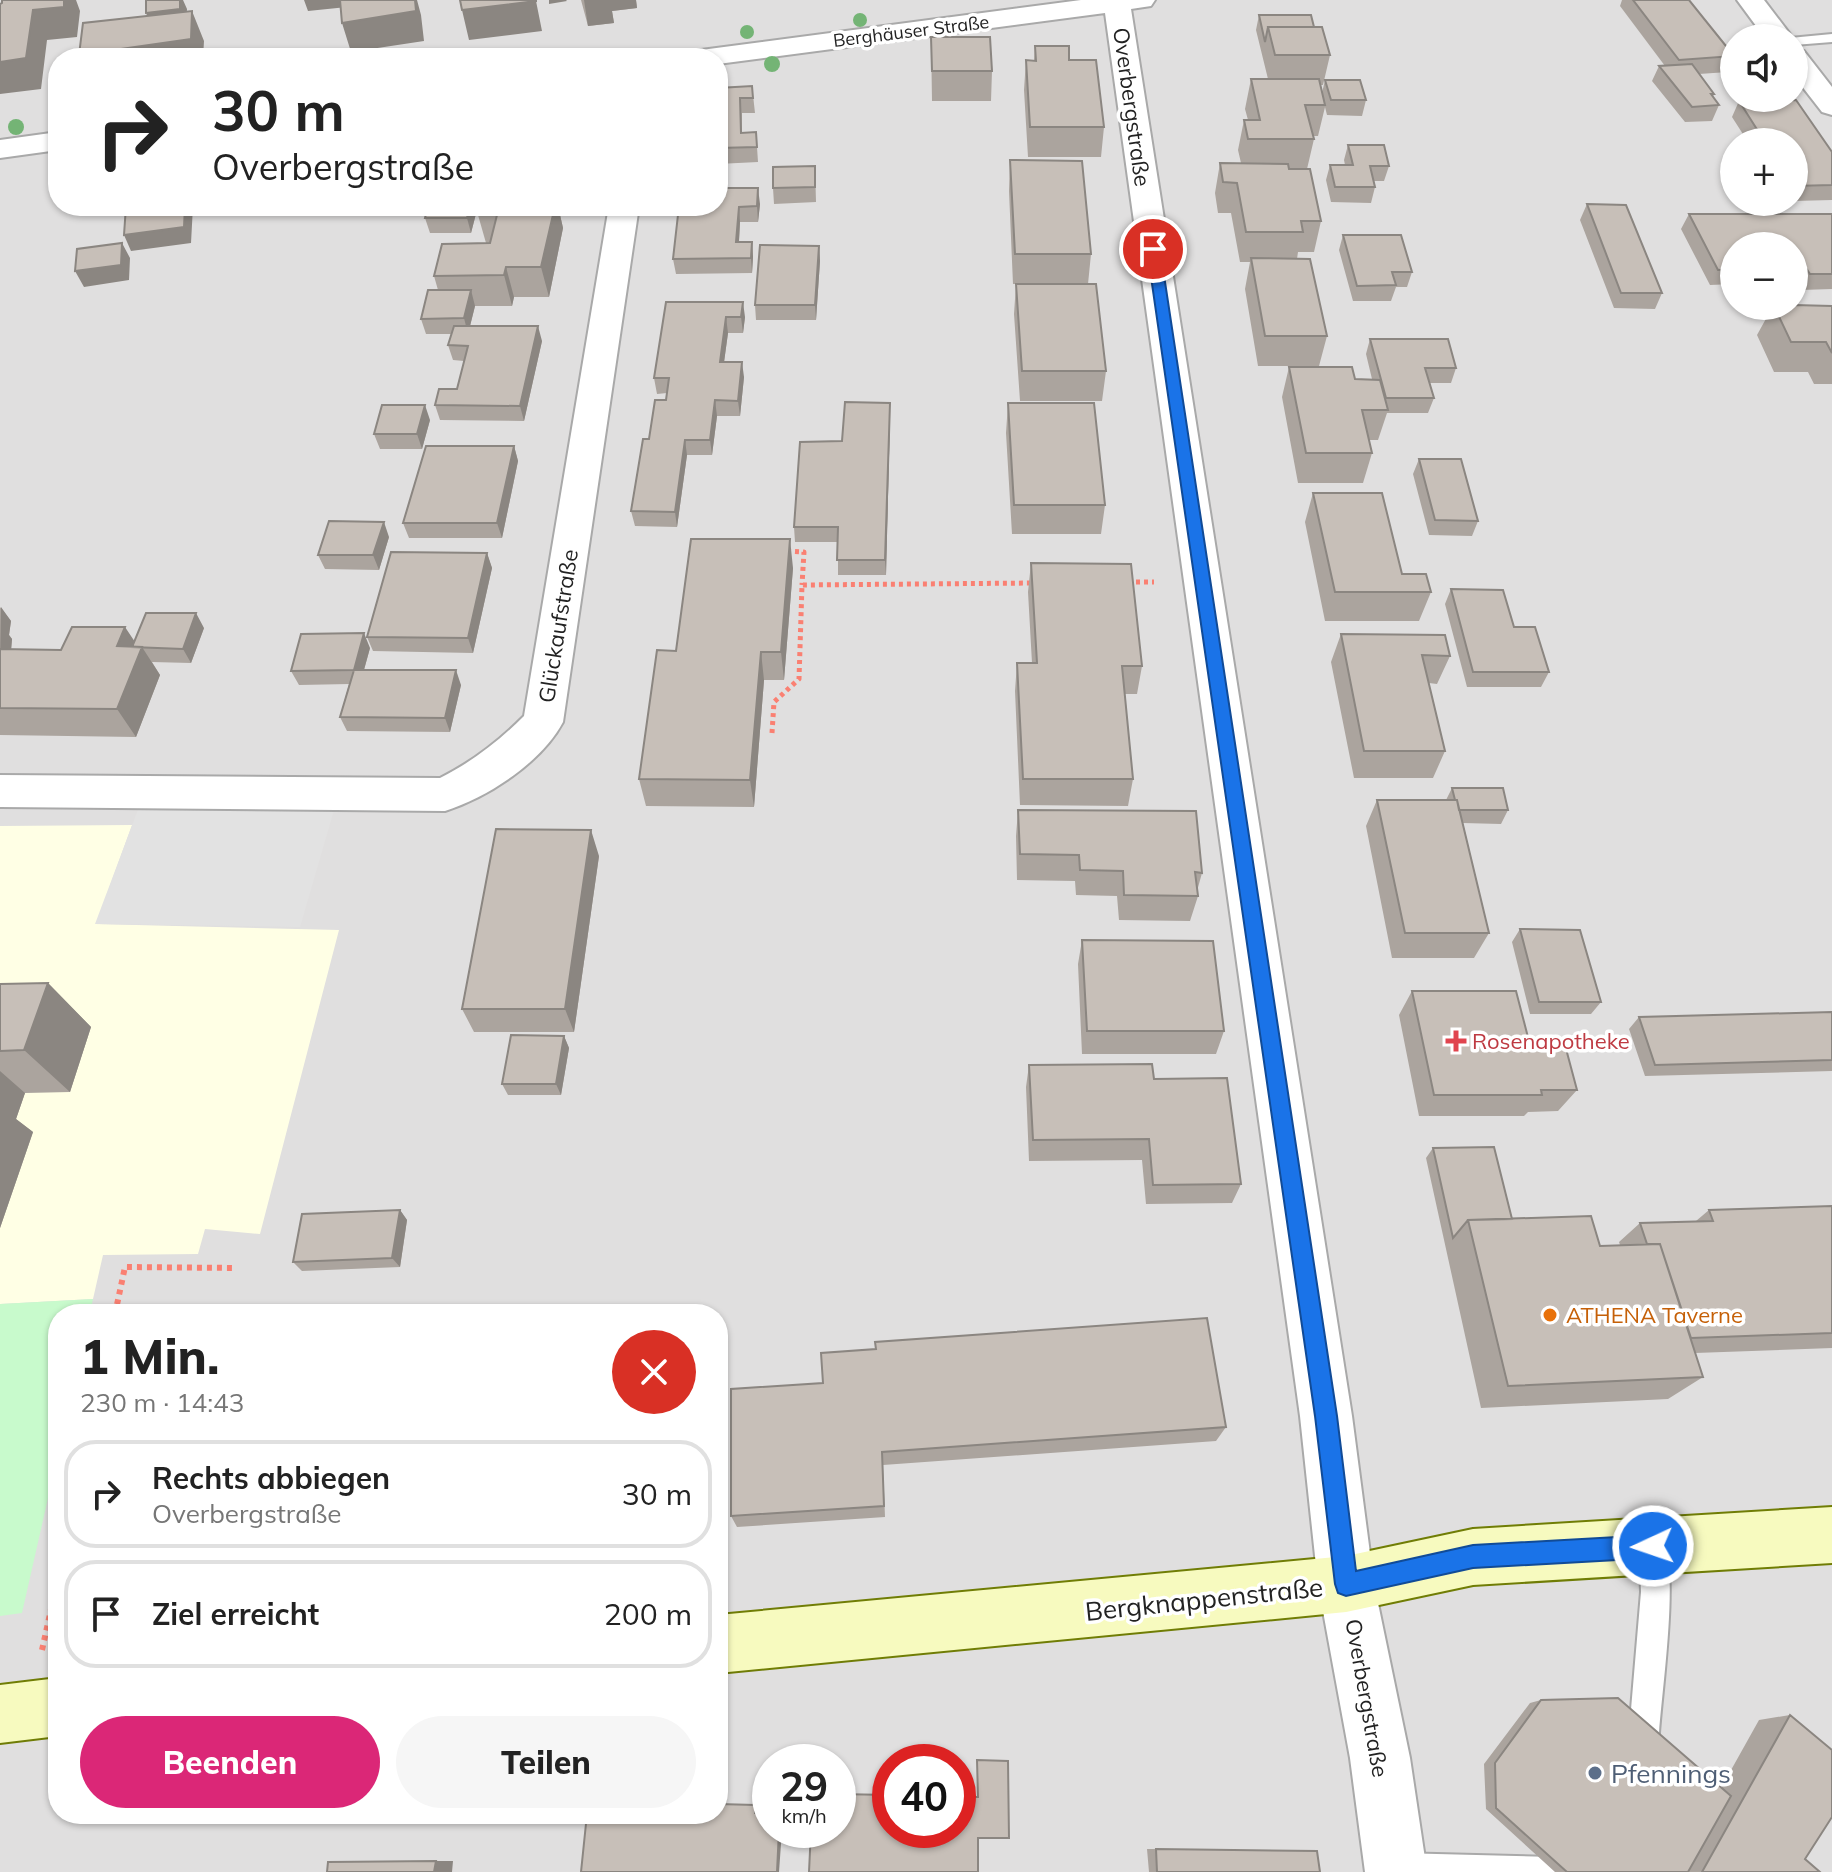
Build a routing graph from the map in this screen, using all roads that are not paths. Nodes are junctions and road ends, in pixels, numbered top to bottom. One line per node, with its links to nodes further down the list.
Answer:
1 (1750, 0): 3 (street)
2 (1127, 1): 6 (street, Berghäuser Straße); 15 (street, Overbergstraße)
3 (1768, 24)
4 (1832, 38): 5 (lane)
5 (1808, 40)
6 (728, 54)
7 (1808, 75): 8 (street)
8 (1832, 106)
9 (48, 142): 10 (street)
10 (0, 149)
11 (622, 216): 12 (street, Glückaufstraße)
12 (0, 791)
13 (1832, 1535): 14 (street, Bergknappenstraße)
14 (1653, 1546): 15 (street, Bergknappenstraße); 17 (lane)
15 (1346, 1584): 16 (street, Bergknappenstraße); 18 (street, Overbergstraße)
16 (728, 1643)
17 (1644, 1733)
18 (1396, 1870): 19 (lane)
19 (1553, 1872)

